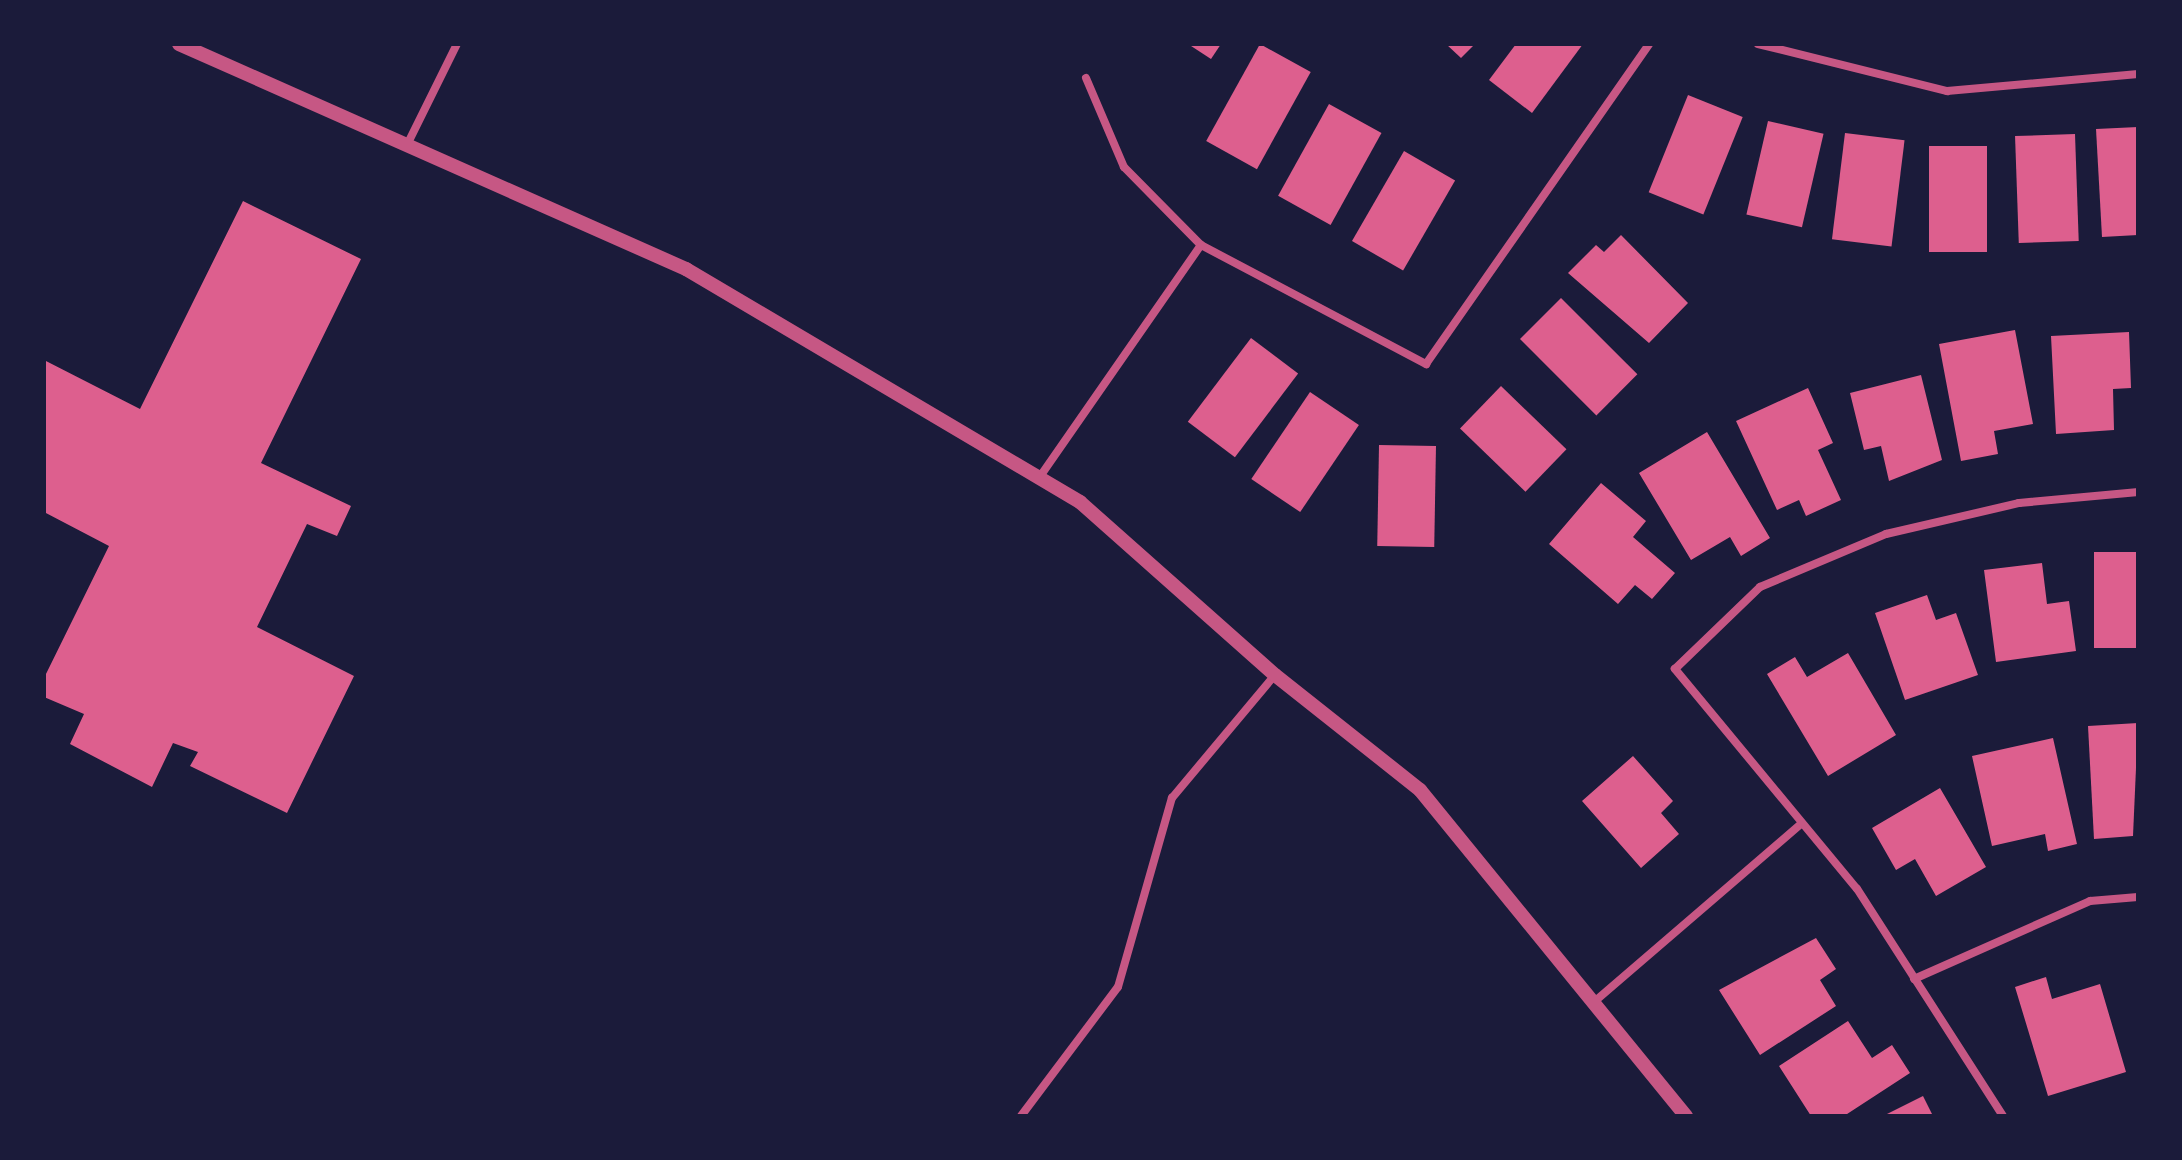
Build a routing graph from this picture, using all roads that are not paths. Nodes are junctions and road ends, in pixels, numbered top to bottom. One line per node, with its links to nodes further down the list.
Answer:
1 (179, 44): 7 (street)
2 (457, 44): 7 (street)
3 (1649, 44): 8 (street)
4 (1758, 44): 5 (street)
5 (2138, 74)
6 (1086, 78): 8 (street)
7 (407, 145): 9 (street)
8 (1201, 245): 9 (street)
9 (1039, 478): 11 (street)
10 (2138, 492): 12 (street)
11 (1275, 675): 15 (street); 16 (street)
12 (1802, 823): 14 (street); 15 (street)
13 (2138, 897): 14 (street)
14 (1914, 979): 18 (street)
15 (1594, 1002): 17 (street)
16 (1021, 1116)
17 (1686, 1116)
18 (2003, 1116)

